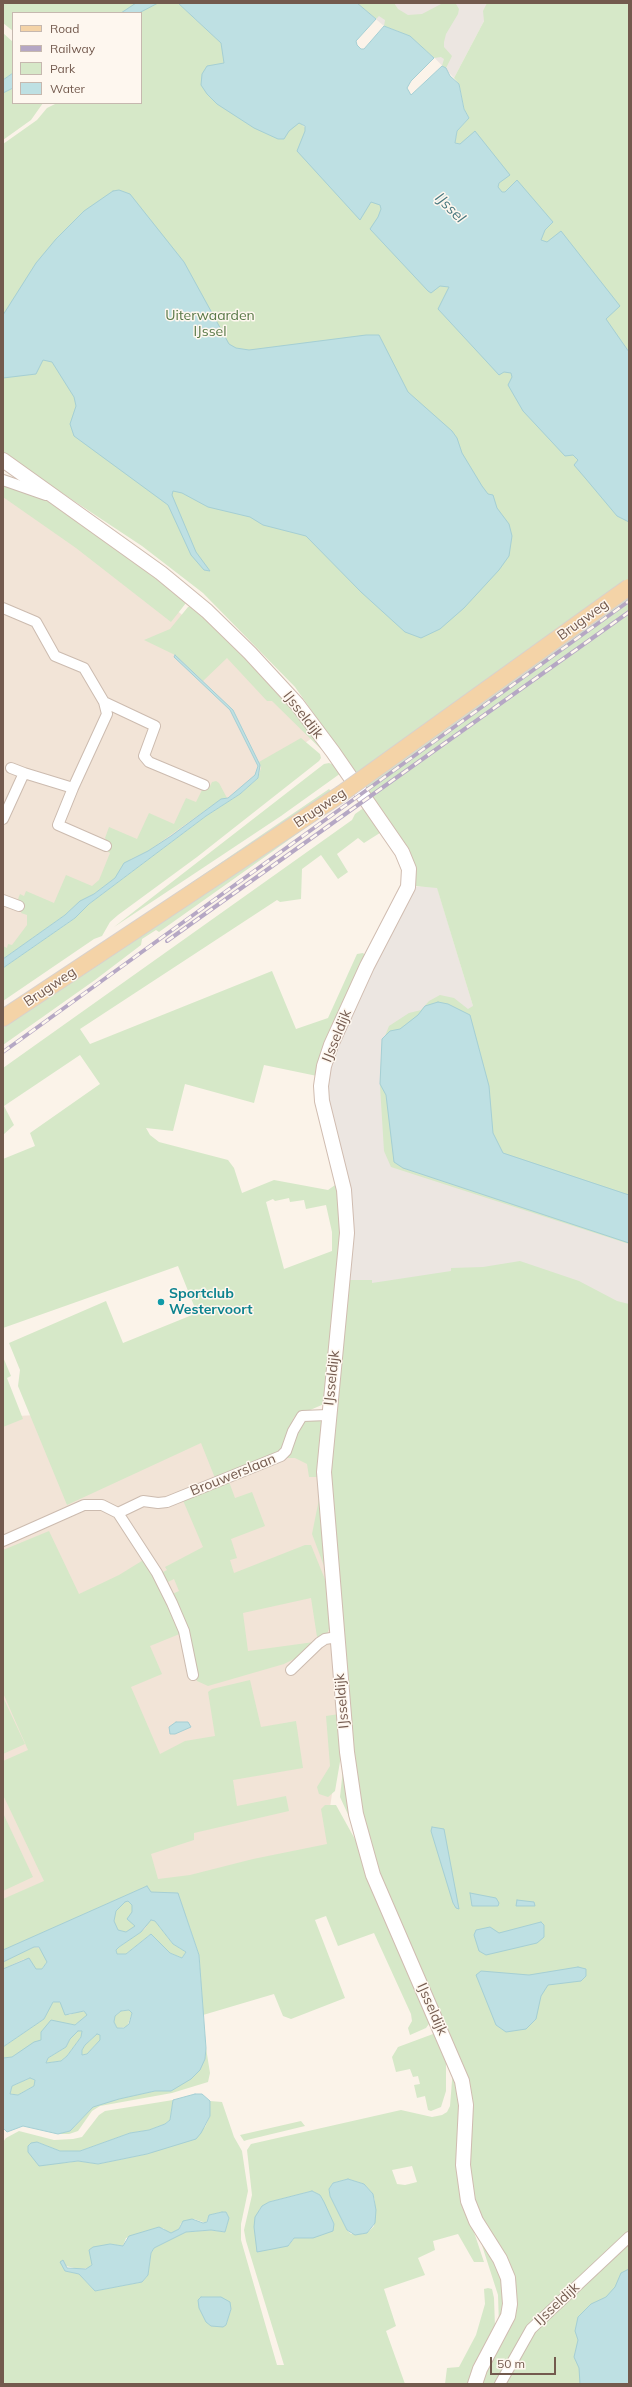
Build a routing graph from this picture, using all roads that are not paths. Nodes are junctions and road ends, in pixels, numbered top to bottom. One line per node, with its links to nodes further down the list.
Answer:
1 (3, 460): 3 (street, IJsseldijk)
2 (3, 480): 3 (street, IJsseldijk)
3 (58, 499): 16 (street, IJsseldijk)
4 (629, 587): 15 (main road, Brugweg, bridge)
5 (3, 608): 6 (street)
6 (104, 702): 9 (street); 10 (street)
7 (11, 768): 8 (street)
8 (24, 773): 10 (street); 11 (street)
9 (204, 785)
10 (73, 788): 12 (street)
11 (3, 819)
12 (106, 846)
13 (3, 900): 14 (street)
14 (19, 906)
15 (3, 1018)
16 (328, 1415): 17 (street, Brouwerslaan); 19 (street, IJsseldijk)
17 (118, 1513): 18 (street); 21 (street)
18 (3, 1541)
19 (337, 1637): 20 (street); 23 (street, IJsseldijk)
20 (291, 1670)
21 (193, 1675)
22 (629, 2237): 24 (street, IJsseldijk)
23 (475, 2384)
24 (500, 2384)

